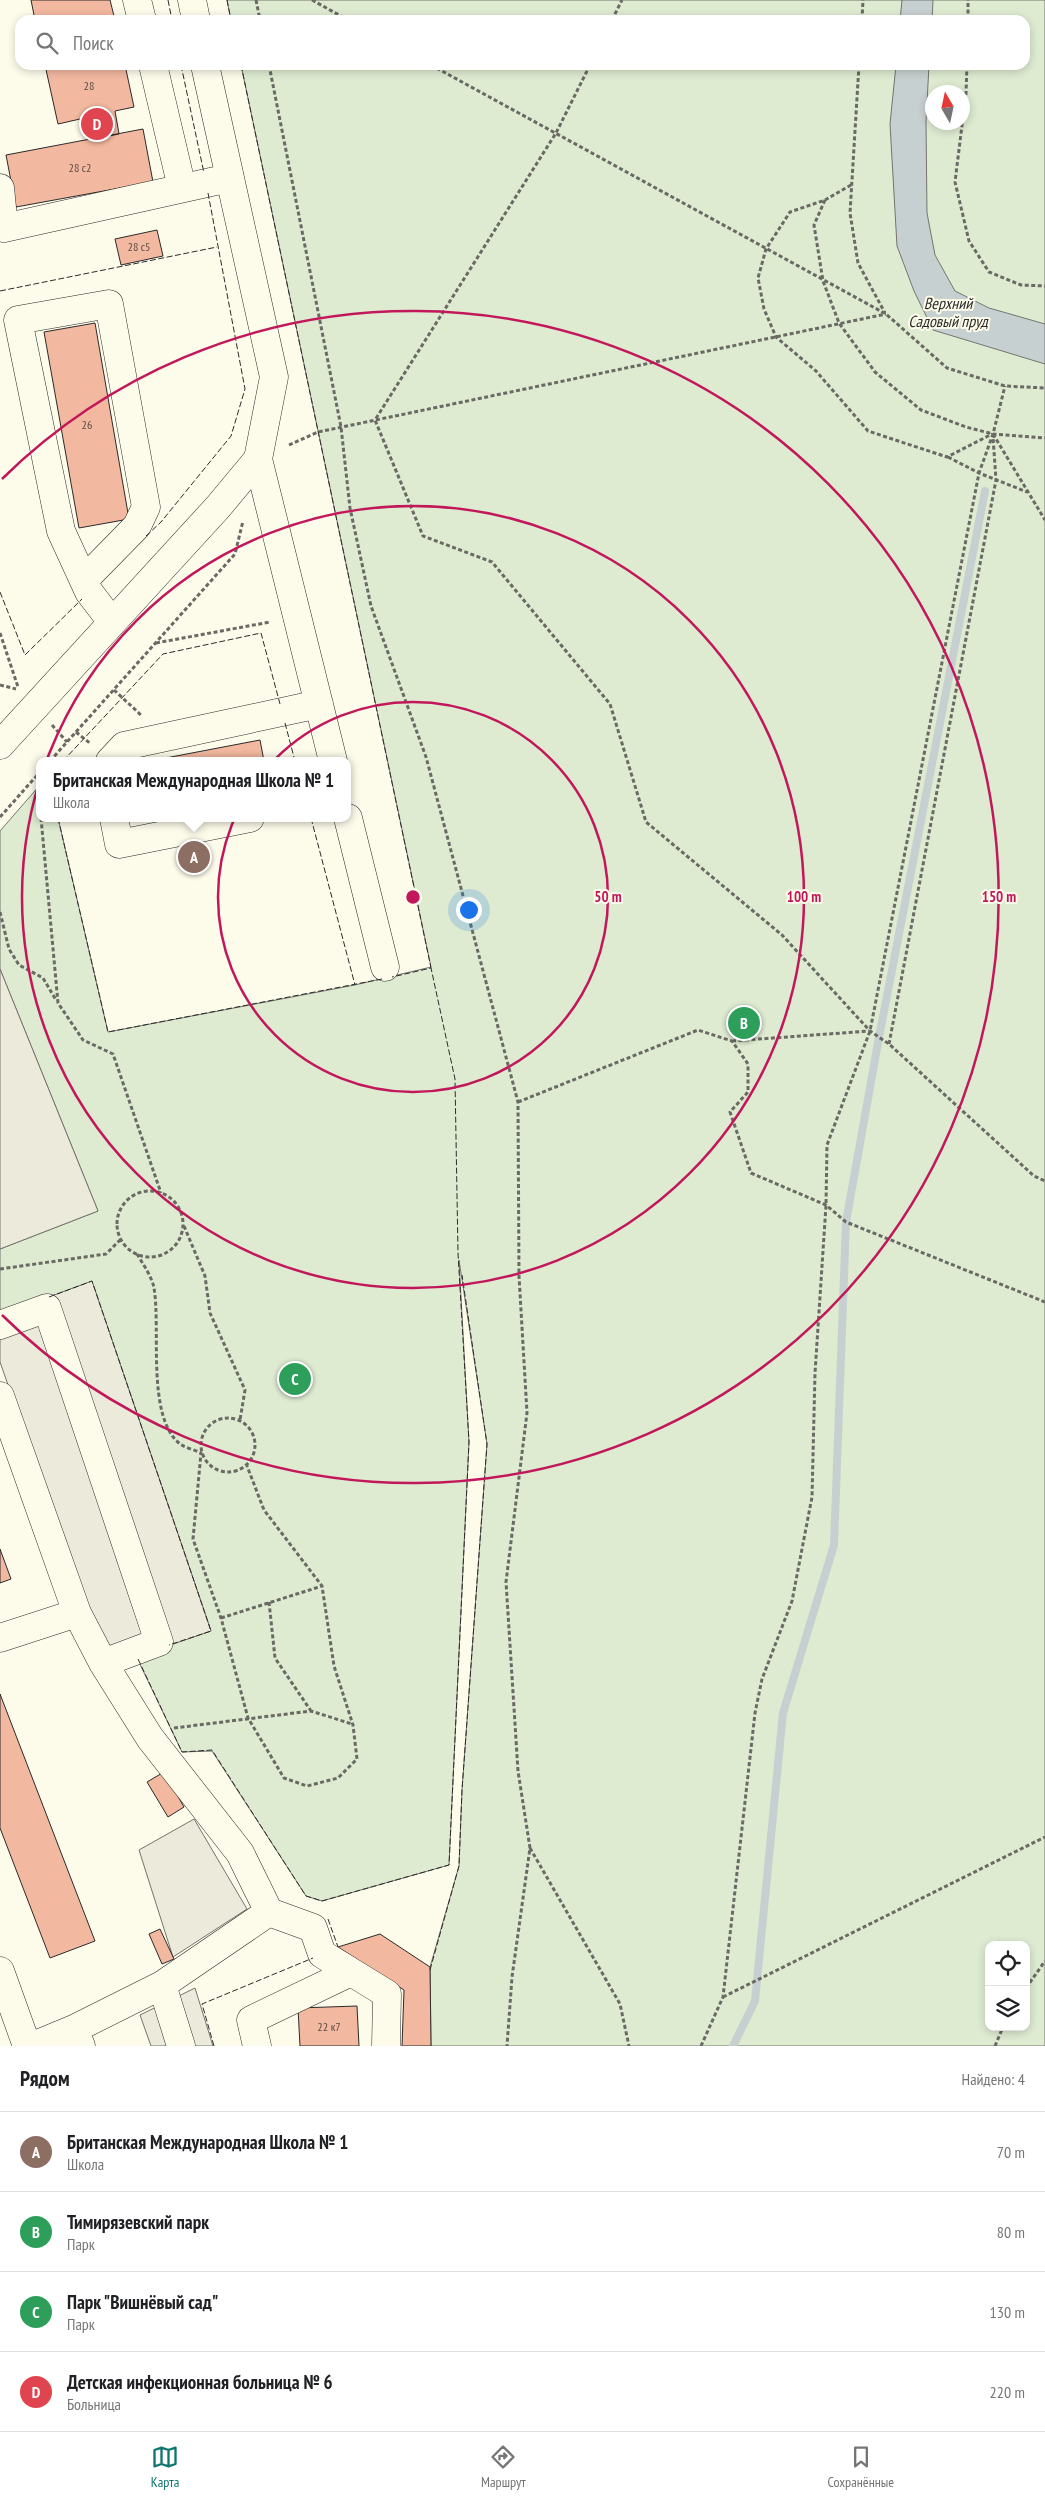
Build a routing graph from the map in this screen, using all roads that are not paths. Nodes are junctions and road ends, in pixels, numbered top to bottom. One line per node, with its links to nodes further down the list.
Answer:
1 (137, 0): 3 (street)
2 (192, 0): 4 (street)
3 (141, 15)
4 (195, 15)
5 (154, 70): 9 (street)
6 (206, 70): 7 (street)
7 (228, 178): 9 (street); 10 (street)
8 (0, 188): 9 (street)
9 (182, 188)
10 (258, 459): 12 (street); 13 (street)
11 (84, 580): 11 (street); 12 (street)
12 (112, 622): 14 (street)
13 (319, 704): 15 (street); 16 (street)
14 (0, 745)
15 (114, 757)
16 (332, 757)
17 (115, 822): 18 (street)
18 (230, 822)
19 (349, 822): 20 (street)
20 (385, 967)
21 (0, 1325): 25 (street)
22 (0, 1396): 23 (street)
23 (77, 1613): 24 (street); 25 (street)
24 (0, 1638)
25 (103, 1663): 26 (street)
26 (269, 1912): 28 (street); 29 (street)
27 (0, 1971): 31 (street)
28 (351, 1972): 34 (street); 35 (street)
29 (162, 1985): 30 (street); 33 (street)
30 (77, 2038): 32 (street)
31 (27, 2046)
32 (33, 2046)
33 (181, 2046)
34 (257, 2046)
35 (386, 2046)

